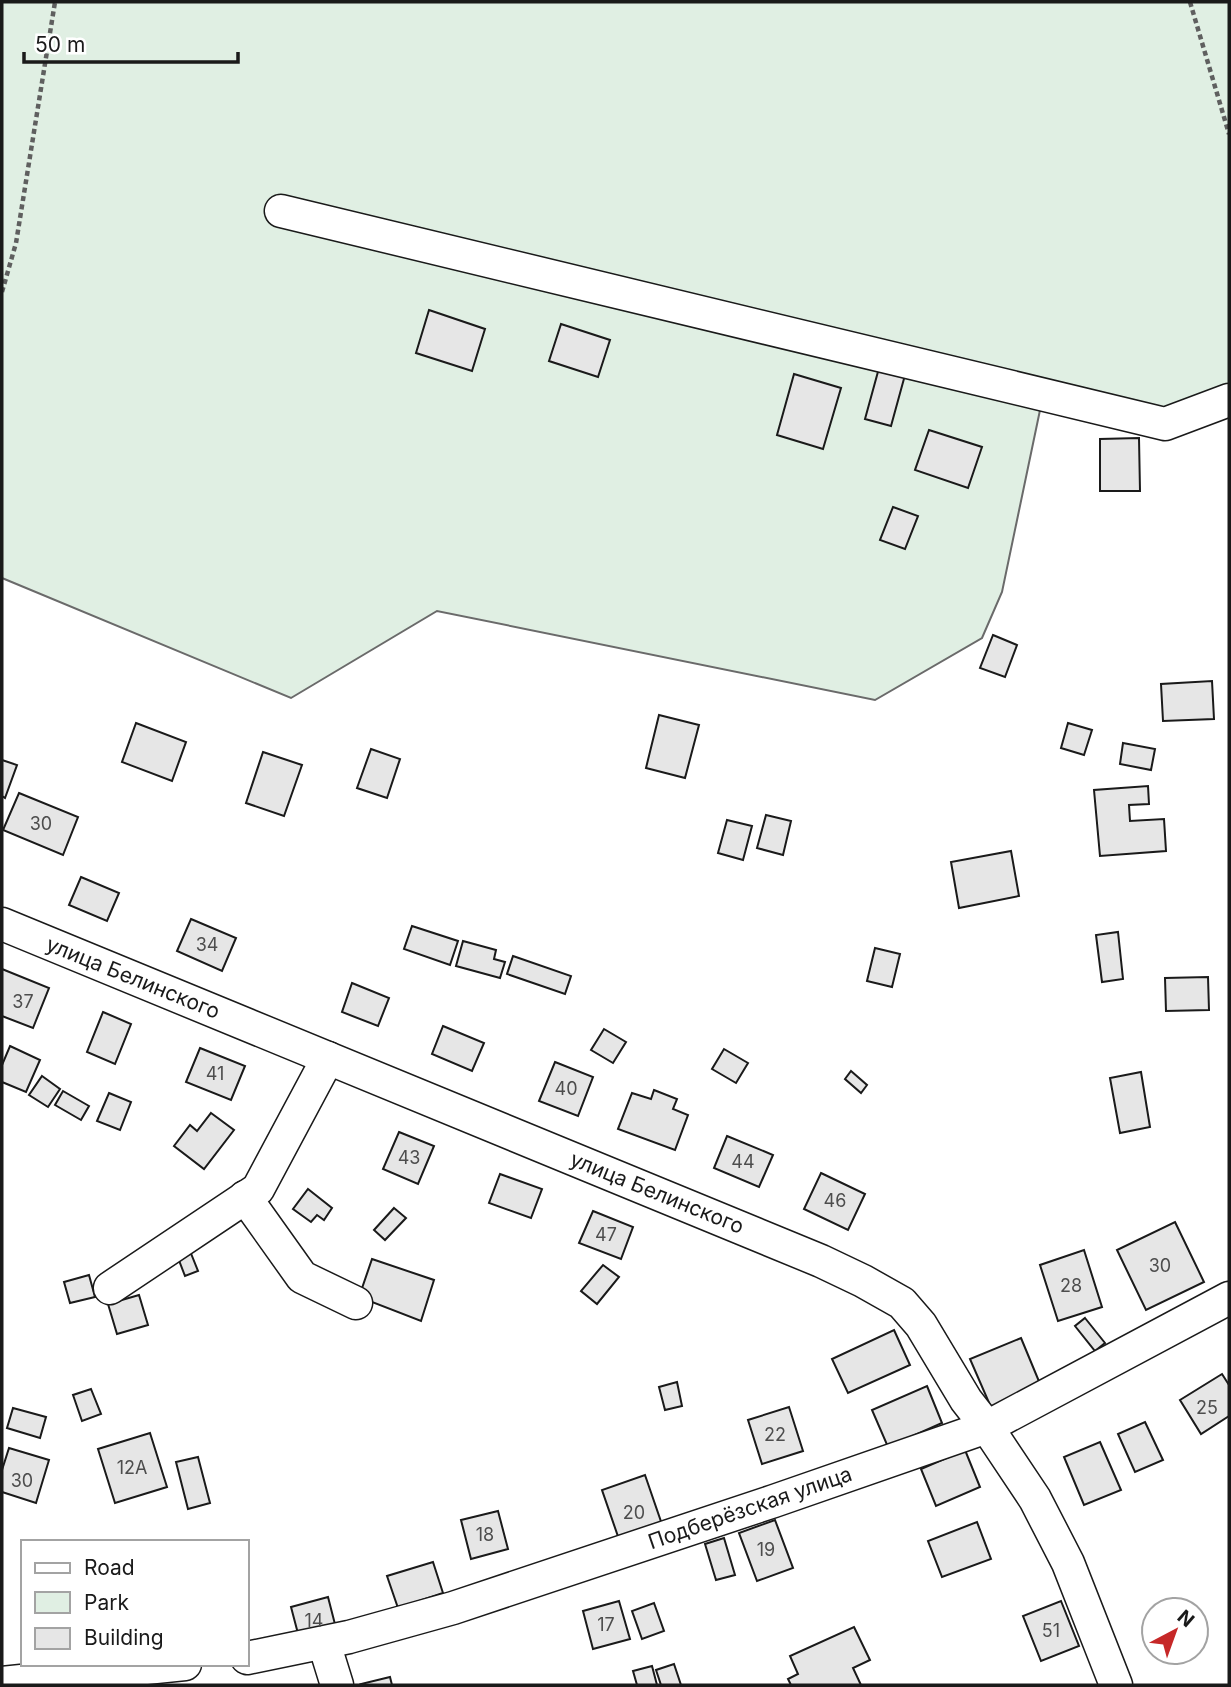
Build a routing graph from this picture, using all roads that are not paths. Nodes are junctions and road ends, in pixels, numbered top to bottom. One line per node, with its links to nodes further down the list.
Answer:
1 (281, 211): 2 (street)
2 (1229, 400)
3 (2, 924): 4 (street, улица Белинского)
4 (328, 1058): 5 (street); 9 (street, улица Белинского)
5 (245, 1197): 6 (street); 8 (street)
6 (110, 1288)
7 (1229, 1298): 9 (street, Подберёзская улица)
8 (356, 1303)
9 (987, 1427): 10 (street, Подберёзская улица); 15 (street, улица Белинского)
10 (324, 1643): 11 (street, Подберёзская улица); 14 (street)
11 (248, 1658)
12 (151, 1666): 13 (street)
13 (2, 1683)
14 (337, 1685)
15 (1116, 1685)

